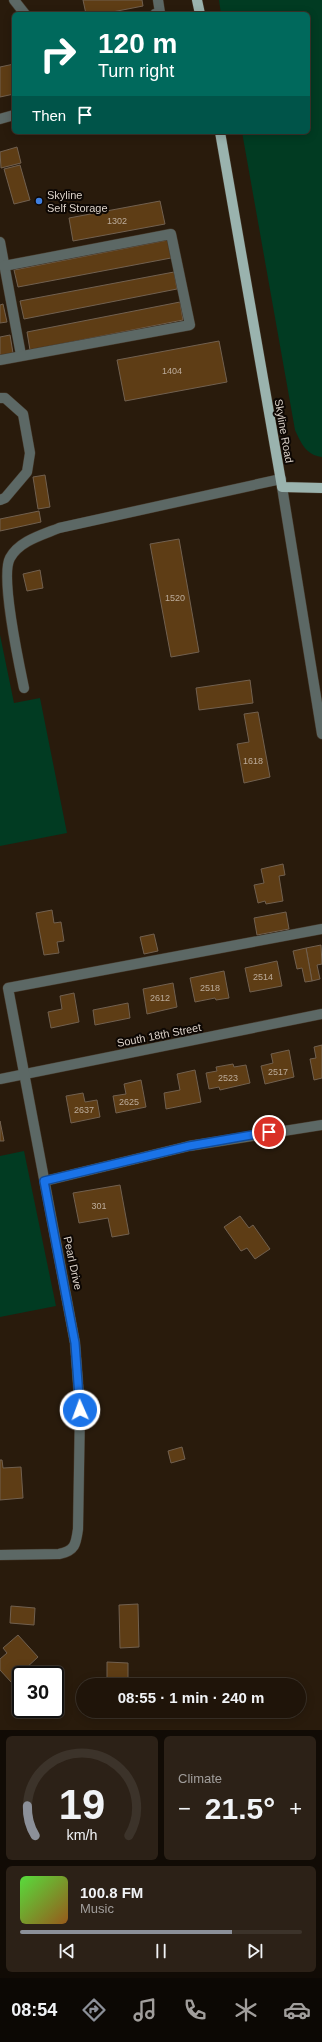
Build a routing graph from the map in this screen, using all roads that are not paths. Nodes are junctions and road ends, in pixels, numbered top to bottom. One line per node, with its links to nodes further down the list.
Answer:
1 (14, 0): 4 (street)
2 (158, 0): 5 (street)
3 (197, 0): 6 (main road)
4 (23, 12)
5 (160, 12)
6 (200, 12)
7 (12, 115): 8 (street)
8 (0, 118)
9 (220, 134): 15 (main road, Skyline Road)
10 (0, 242): 11 (street)
11 (4, 266): 12 (street); 12 (street)
12 (21, 355): 13 (street)
13 (0, 360)
14 (0, 398): 17 (street)
15 (281, 483): 16 (main road); 18 (street); 19 (street, Skyline Road)
16 (322, 488)
17 (0, 500)
18 (24, 688)
19 (320, 708): 20 (street, Skyline Road)
20 (322, 734)
21 (322, 929): 23 (street, Pearl Drive)
22 (322, 1014): 23 (street, South 18th Street)
23 (24, 1074): 24 (street, South 18th Street); 26 (street, Pearl Drive)
24 (0, 1079)
25 (322, 1125): 26 (street)
26 (44, 1181): 27 (street, Pearl Drive)
27 (0, 1555)

